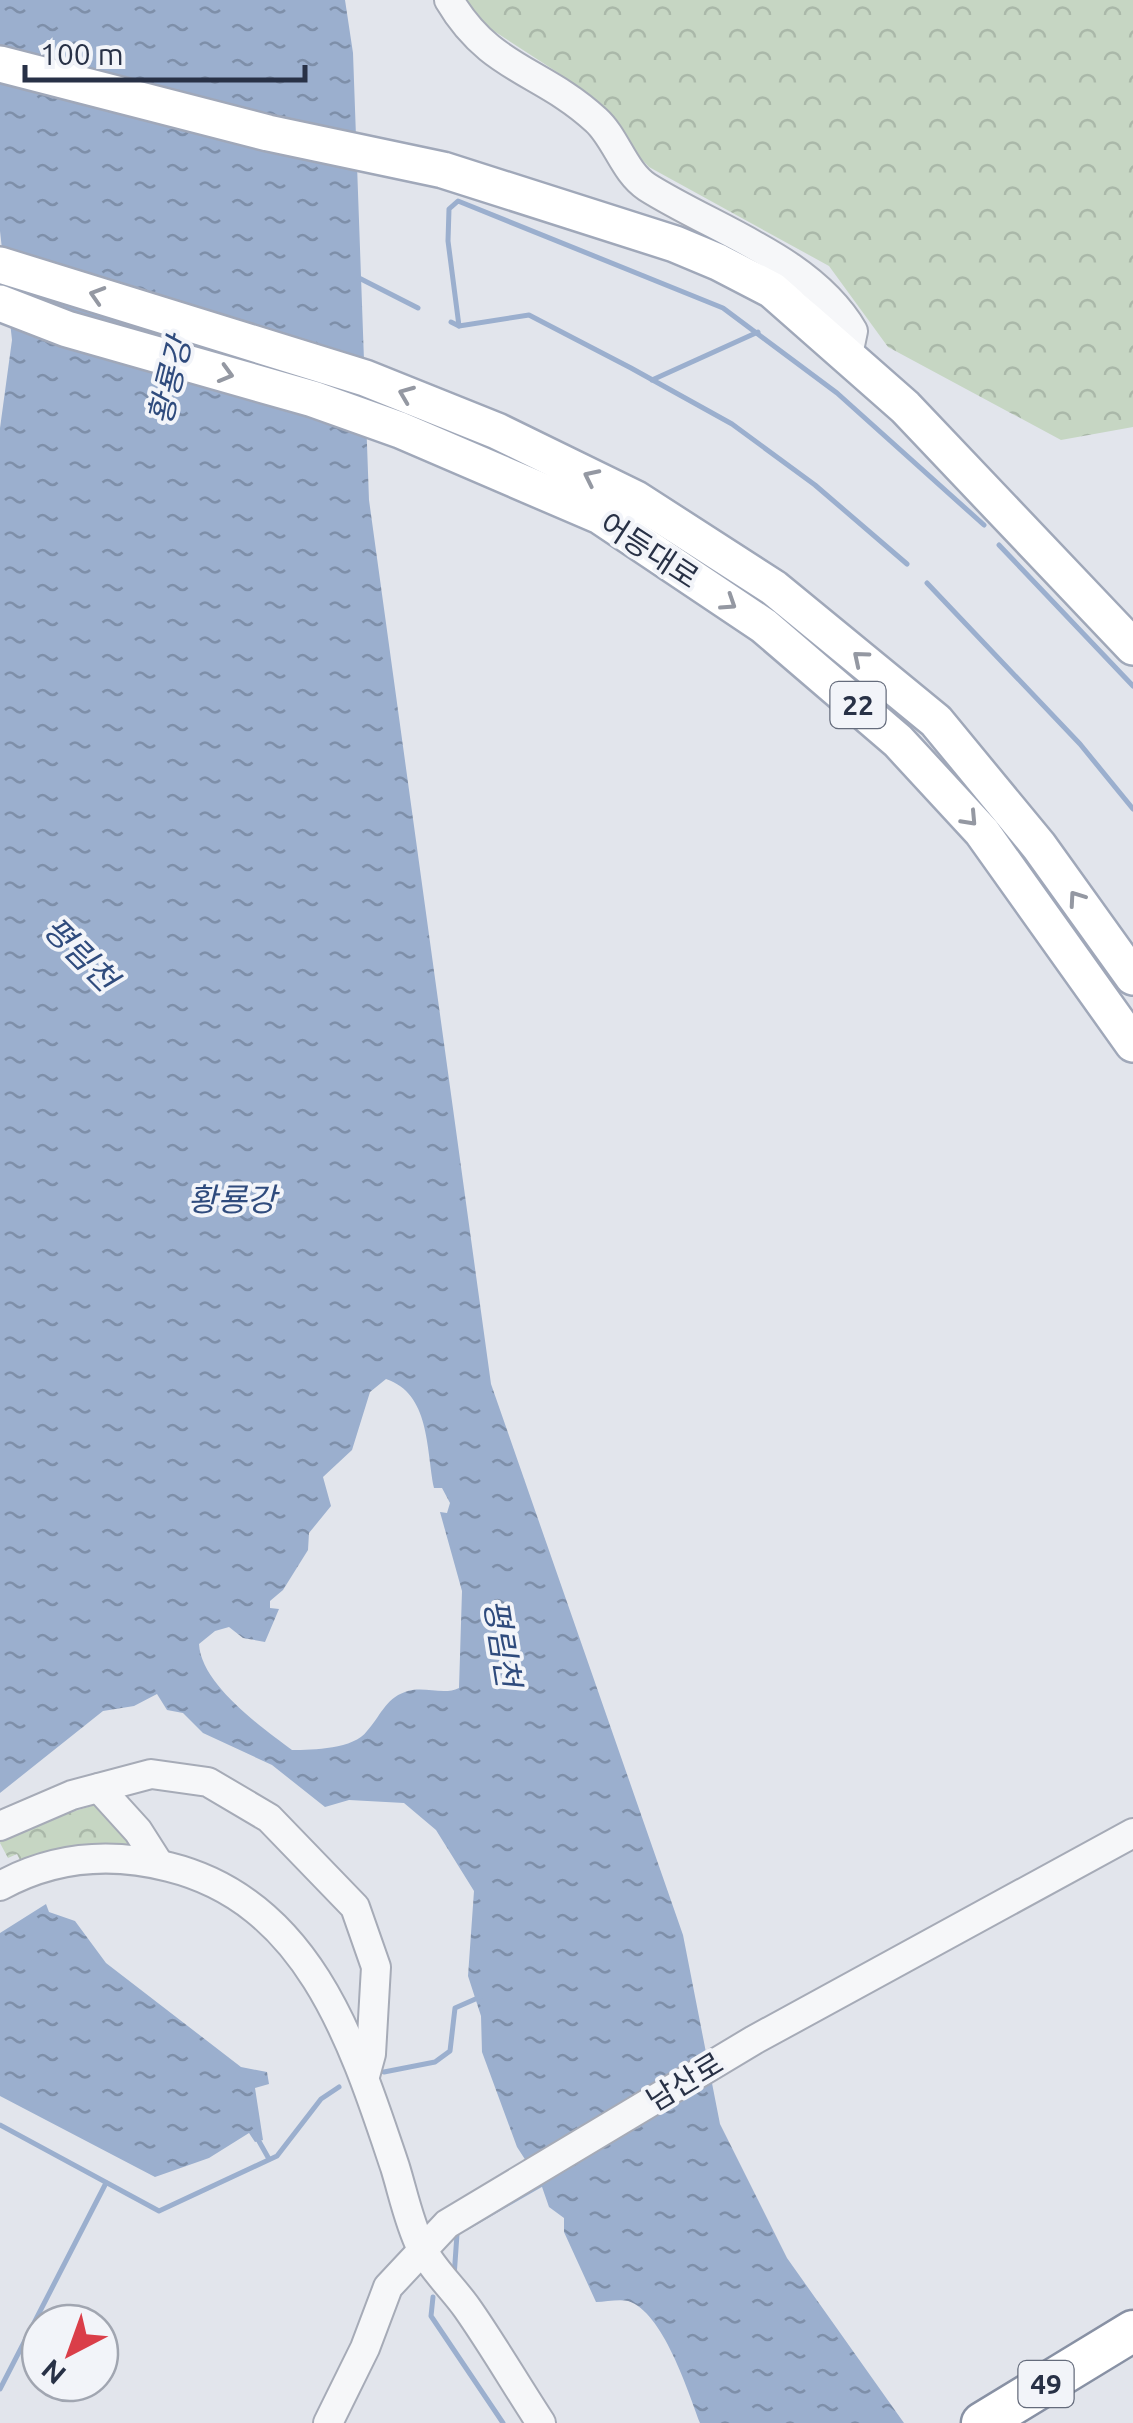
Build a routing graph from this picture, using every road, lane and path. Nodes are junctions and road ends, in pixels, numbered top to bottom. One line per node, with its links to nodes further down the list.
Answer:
1 (449, 0): 5 (street)
2 (0, 64): 5 (main road)
3 (0, 265): 7 (main road, 어등대로 / 22, one-way to 3)
4 (0, 303): 8 (main road, 어등대로 / 22, one-way to 8)
5 (848, 355): 6 (main road)
6 (1133, 647)
7 (1133, 978)
8 (1133, 1044)
9 (99, 1788): 10 (street); 12 (street); 14 (street)
10 (0, 1826)
11 (1133, 1833): 15 (street, 남산로)
12 (159, 1864): 13 (street); 14 (street)
13 (0, 1886)
14 (365, 2076): 15 (street)
15 (422, 2249): 17 (street, 남산로); 18 (street)
16 (1120, 2353): 19 (highway, 49); 20 (highway, 49)
17 (328, 2423)
18 (541, 2423)
19 (982, 2423)
20 (1035, 2423)

